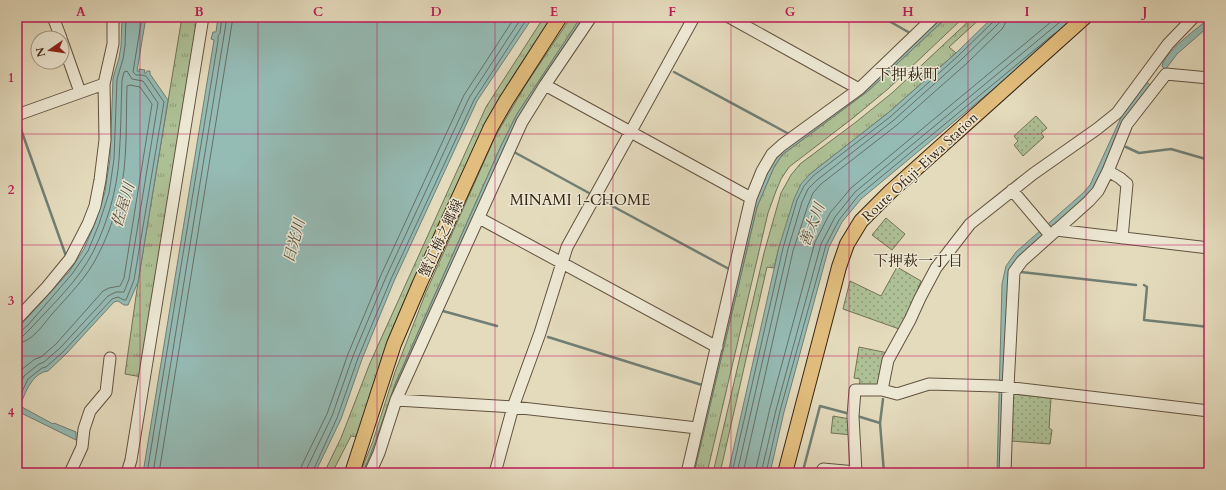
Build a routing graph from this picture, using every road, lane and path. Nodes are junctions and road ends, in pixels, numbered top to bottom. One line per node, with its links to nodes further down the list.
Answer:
1 (53, 17): 11 (street)
2 (113, 17): 14 (street)
3 (203, 17): 38 (street)
4 (560, 17): 39 (main road, 蟹江梅之郷線)
5 (591, 17): 15 (street)
6 (693, 17): 19 (street)
7 (729, 17): 16 (street)
8 (934, 17): 16 (street)
9 (1085, 17): 43 (main road, Route Ofuji-Eiwa Station)
10 (1194, 17): 21 (street)
11 (58, 30)
12 (70, 64): 17 (street)
13 (1209, 78): 20 (street)
14 (104, 84): 17 (street); 28 (street)
15 (545, 85): 19 (street); 23 (street)
16 (859, 88): 22 (street)
17 (80, 92): 18 (street)
18 (17, 115)
19 (630, 132): 22 (street); 27 (street)
20 (1108, 171): 24 (street); 25 (street)
21 (1012, 190): 24 (street); 32 (street)
22 (751, 198): 29 (street)
23 (479, 218): 27 (street); 33 (street)
24 (1049, 231): 25 (street); 31 (street)
25 (1122, 238): 26 (street)
26 (1209, 248)
27 (562, 263): 29 (street); 34 (street)
28 (17, 319)
29 (716, 347): 36 (street)
30 (110, 358): 37 (street)
31 (1003, 387): 32 (street); 35 (street); 45 (street)
32 (882, 390): 44 (street)
33 (396, 400): 34 (street); 40 (street)
34 (513, 407): 36 (street); 41 (street)
35 (1209, 411)
36 (698, 428): 42 (street)
37 (70, 473)
38 (127, 473)
39 (352, 473)
40 (370, 473)
41 (495, 473)
42 (687, 473)
43 (785, 473)
44 (823, 473)
45 (1005, 473)

